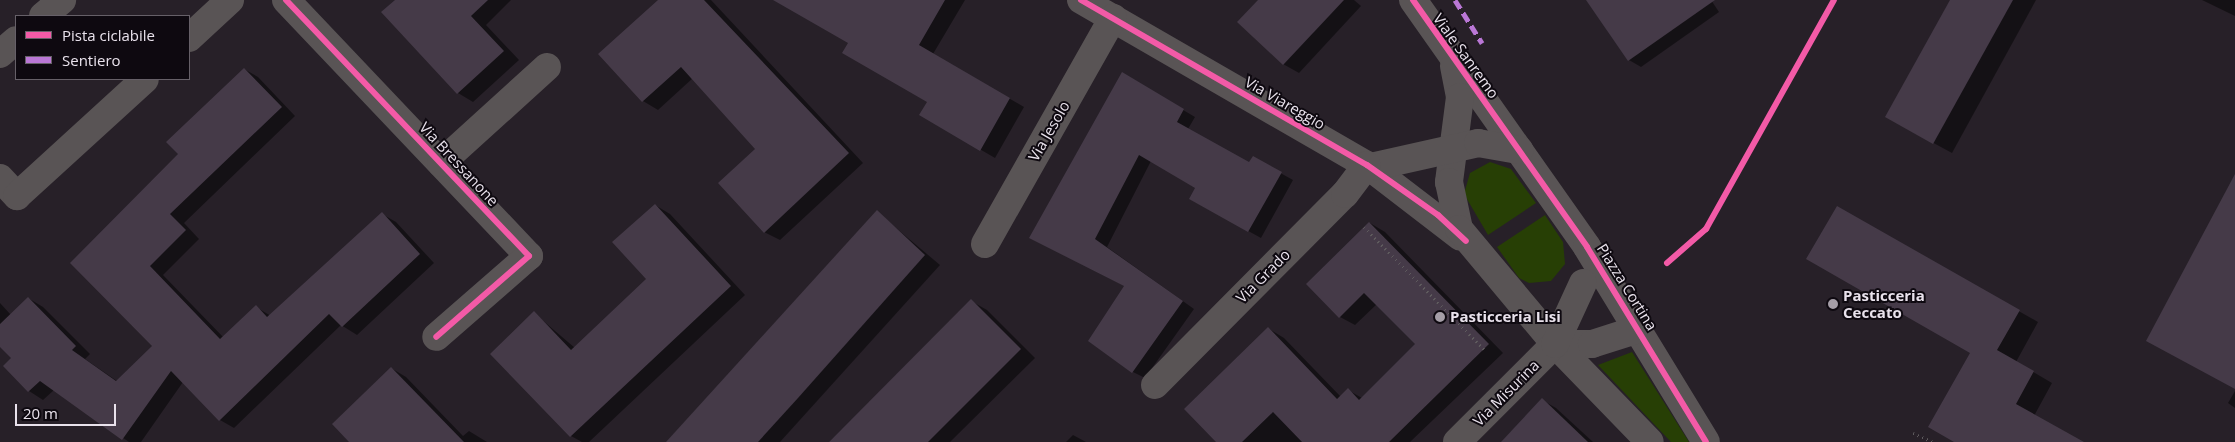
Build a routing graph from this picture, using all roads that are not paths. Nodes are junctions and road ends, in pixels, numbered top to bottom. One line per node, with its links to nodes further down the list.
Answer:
1 (62, 0): 6 (street)
2 (230, 0): 8 (street)
3 (286, 0): 18 (street, Via Bressanone)
4 (1081, 0): 7 (street, Via Viareggio)
5 (1412, 0): 11 (street, Viale Sanremo)
6 (44, 15)
7 (1113, 18): 19 (street, Via Viareggio); 22 (street, Via Jesolo)
8 (190, 37)
9 (15, 41): 10 (street)
10 (0, 54)
11 (1453, 62): 14 (street, Viale Sanremo); 16 (street, Viale Sanremo)
12 (546, 67): 18 (street, Via Bressanone)
13 (144, 80): 20 (street)
14 (1460, 97): 15 (street, Viale Sanremo); 17 (street)
15 (1454, 148): 16 (street); 17 (street); 21 (street)
16 (1519, 150): 23 (street, Piazza Cortina)
17 (1406, 160): 19 (street)
18 (441, 163): 27 (street, Via Bressanone)
19 (1369, 166): 21 (street, Via Viareggio); 29 (street, Via Grado)
20 (0, 178)
21 (1466, 241): 25 (street)
22 (985, 244)
23 (1586, 247): 24 (street, Piazza Cortina); 26 (street, Piazza Cortina)
24 (1583, 284): 25 (street); 28 (street, Via Misurina)
25 (1504, 286): 28 (street)
26 (1639, 329): 28 (street); 32 (street, Piazza Cortina)
27 (436, 337)
28 (1555, 344): 30 (street, Via Misurina); 31 (street)
29 (1154, 385)
30 (1458, 442)
31 (1650, 442)
32 (1706, 442)

